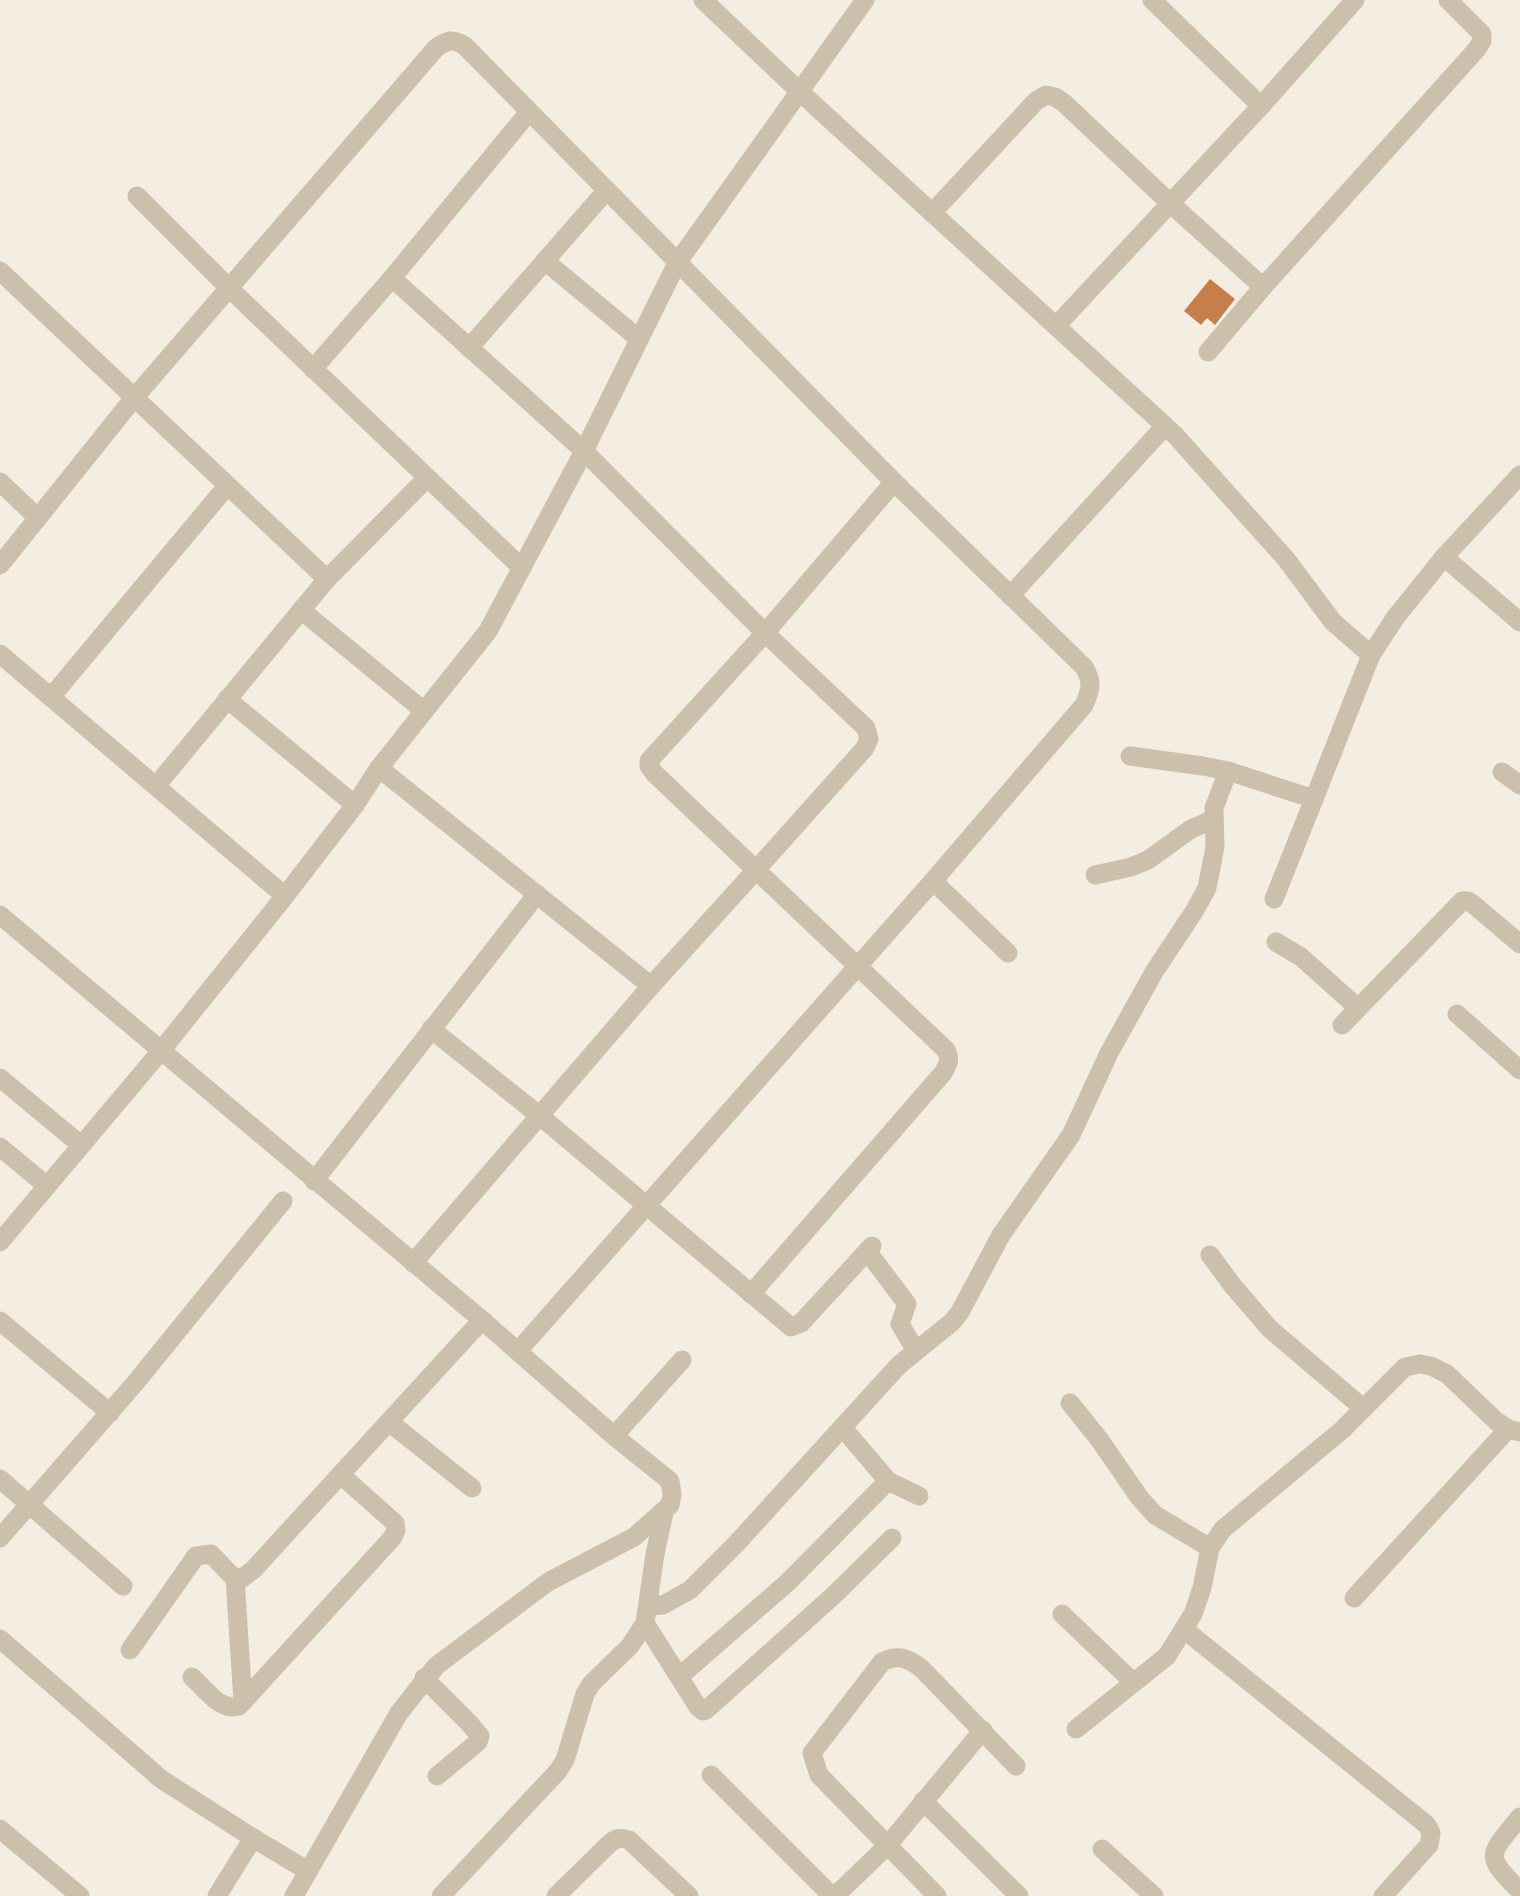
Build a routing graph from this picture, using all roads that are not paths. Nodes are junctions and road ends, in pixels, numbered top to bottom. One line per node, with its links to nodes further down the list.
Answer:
1 (703, 0): 6 (street)
2 (865, 0): 6 (street)
3 (1152, 0): 7 (street)
4 (1355, 0): 7 (street)
5 (1448, 0): 17 (street)
6 (799, 91): 12 (street); 14 (street)
7 (1261, 106): 11 (street)
8 (529, 112): 9 (street); 16 (street); 18 (street)
9 (606, 191): 13 (street); 14 (street)
10 (136, 196): 18 (street)
11 (1170, 204): 12 (street); 17 (street); 19 (street)
12 (932, 213): 19 (street)
13 (545, 261): 20 (street); 21 (street)
14 (677, 263): 20 (street); 30 (street)
15 (0, 271): 24 (street)
16 (392, 278): 21 (street); 23 (street)
17 (1263, 287): 22 (street)
18 (229, 289): 23 (street); 24 (street)
19 (1056, 326): 25 (street)
20 (639, 339): 26 (street)
21 (469, 348): 26 (street)
22 (1208, 352)
23 (313, 369): 28 (street)
24 (134, 398): 31 (street); 32 (street)
25 (1165, 426): 37 (street); 42 (street)
26 (584, 451): 35 (street); 40 (street)
27 (1520, 475): 33 (street)
28 (427, 478): 35 (street); 36 (street)
29 (0, 482): 32 (street)
30 (894, 482): 37 (street); 40 (street)
31 (227, 486): 36 (street); 43 (street)
32 (38, 518): 34 (street)
33 (1444, 557): 39 (street); 42 (street)
34 (0, 565)
35 (522, 568): 45 (street)
36 (327, 579): 38 (street)
37 (1010, 596): 57 (street)
38 (302, 610): 44 (street); 45 (street)
39 (1520, 622)
40 (765, 633): 55 (street); 55 (street)
41 (0, 654): 43 (street)
42 (1371, 655): 52 (street)
43 (51, 697): 51 (street)
44 (227, 699): 51 (street); 53 (street)
45 (424, 711): 47 (street)
46 (1130, 756): 48 (street)
47 (379, 768): 53 (street); 58 (street)
48 (1228, 771): 52 (street); 54 (street)
49 (1502, 772): 50 (street)
50 (1520, 785)
51 (156, 786): 59 (street)
52 (1314, 799): 60 (street)
53 (355, 805): 59 (street)
54 (1214, 819): 56 (street); 88 (street)
55 (756, 870): 65 (street); 66 (street)
56 (1096, 875)
57 (933, 881): 64 (street); 65 (street)
58 (537, 894): 66 (street); 70 (street)
59 (285, 896): 71 (street)
60 (1274, 899)
61 (0, 915): 71 (street)
62 (1276, 942): 67 (street)
63 (1520, 944): 67 (street)
64 (1008, 953)
65 (858, 966): 80 (street); 84 (street)
66 (651, 986): 74 (street)
67 (1358, 1008): 69 (street)
68 (1457, 1014): 72 (street)
69 (1342, 1025)
70 (431, 1029): 74 (street); 77 (street)
71 (160, 1052): 75 (street); 77 (street)
72 (1520, 1070)
73 (0, 1078): 75 (street)
74 (540, 1116): 80 (street); 83 (street)
75 (81, 1145): 78 (street)
76 (0, 1147): 78 (street)
77 (314, 1181): 83 (street)
78 (47, 1186): 81 (street)
79 (283, 1200): 92 (street)
80 (648, 1206): 84 (street); 87 (street)
81 (0, 1242)
82 (1210, 1255): 91 (street)
83 (413, 1263): 85 (street)
84 (751, 1294): 88 (street)
85 (482, 1320): 87 (street); 93 (street)
86 (0, 1321): 92 (street)
87 (517, 1351): 96 (street)
88 (916, 1351): 94 (street)
89 (682, 1360): 96 (street)
90 (1070, 1403): 106 (street)
91 (1363, 1408): 95 (street); 106 (street)
92 (110, 1413): 102 (street)
93 (389, 1422): 97 (street); 100 (street)
94 (842, 1427): 99 (street); 111 (street)
95 (1514, 1431): 109 (street)
96 (614, 1436): 103 (street)
97 (341, 1475): 107 (street); 119 (street)
98 (0, 1479): 102 (street)
99 (888, 1481): 101 (street); 115 (street)
100 (472, 1488)
101 (919, 1496)
102 (30, 1505): 104 (street); 108 (street)
103 (664, 1513): 111 (street); 117 (street)
104 (0, 1538)
105 (892, 1538): 115 (street)
106 (1210, 1548): 112 (street)
107 (235, 1578): 114 (street); 119 (street)
108 (123, 1586)
109 (1354, 1598)
110 (1062, 1614): 118 (street)
111 (647, 1615): 115 (street); 137 (street)
112 (1185, 1630): 118 (street); 143 (street)
113 (0, 1639): 128 (street)
114 (130, 1650)
115 (680, 1676)
116 (192, 1677): 119 (street)
117 (424, 1678): 124 (street); 131 (street)
118 (1133, 1682): 120 (street)
119 (243, 1702)
120 (1076, 1729)
121 (984, 1730): 122 (street); 125 (street); 129 (street)
122 (1016, 1766)
123 (711, 1774): 139 (street)
124 (437, 1776)
125 (923, 1801): 129 (street); 141 (street)
126 (1520, 1817): 132 (street)
127 (0, 1829): 134 (street)
128 (253, 1838): 131 (street); 135 (street)
129 (887, 1845): 139 (street); 140 (street)
130 (1102, 1849): 142 (street)
131 (308, 1871): 136 (street)
132 (1520, 1891)
133 (682, 1894): 138 (street)
134 (80, 1896)
135 (218, 1896)
136 (294, 1896)
137 (441, 1896)
138 (556, 1896)
139 (833, 1896)
140 (937, 1896)
141 (1019, 1896)
142 (1154, 1896)
143 (1383, 1896)

